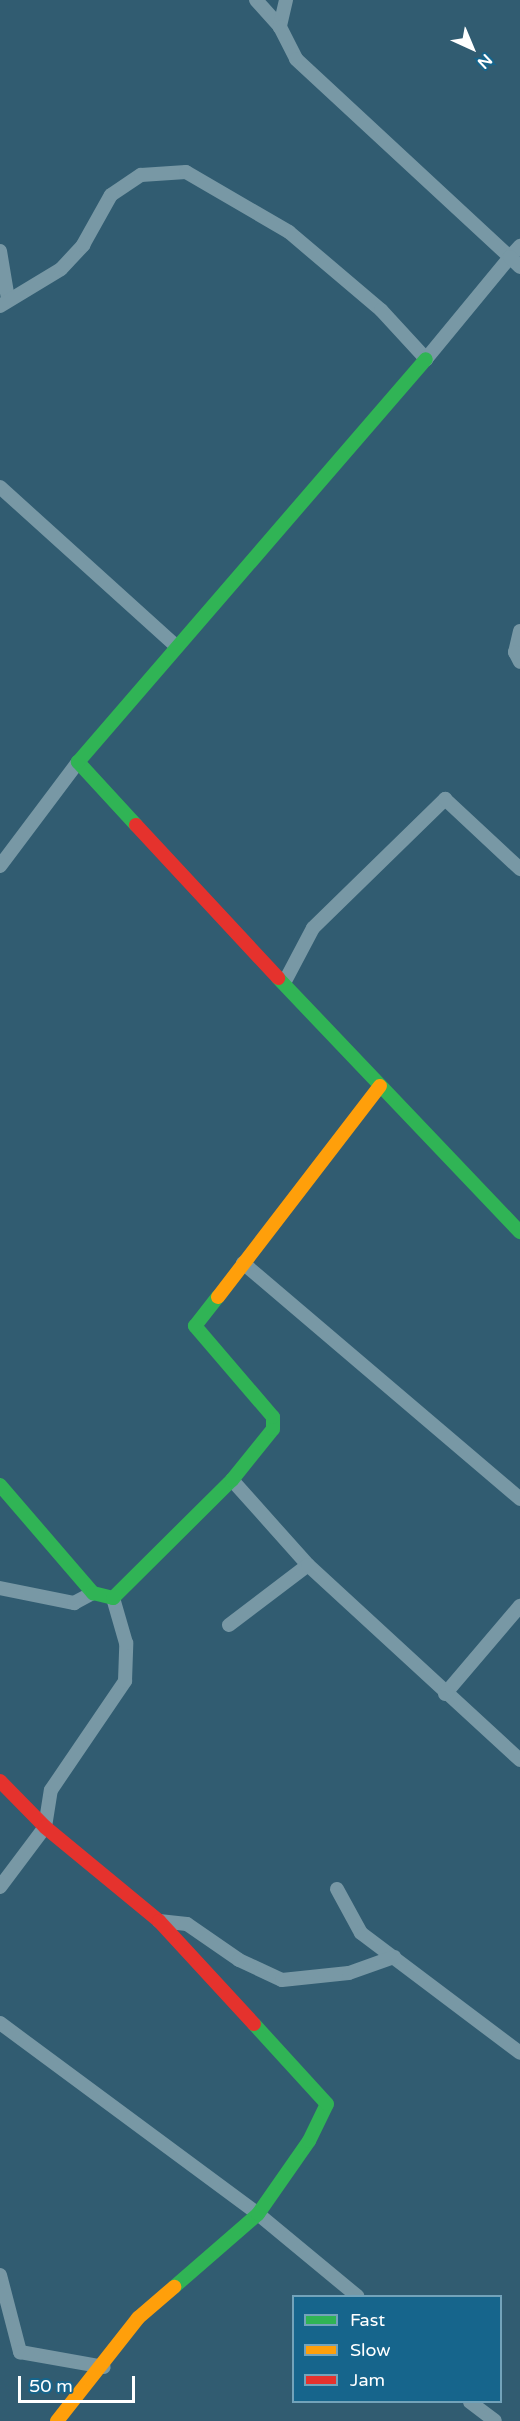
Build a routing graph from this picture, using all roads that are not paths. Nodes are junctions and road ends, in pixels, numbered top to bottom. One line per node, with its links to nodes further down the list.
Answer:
1 (256, 0): 3 (street)
2 (286, 0): 3 (street)
3 (280, 27): 6 (street)
4 (520, 246): 6 (street)
5 (0, 251): 7 (street)
6 (515, 262): 8 (street)
7 (4, 303): 8 (street)
8 (426, 359): 11 (street)
9 (0, 487): 11 (street)
10 (520, 631): 12 (street)
11 (177, 646): 13 (street)
12 (520, 662)
13 (78, 762): 15 (street); 18 (street)
14 (0, 841): 15 (street)
15 (17, 843): 16 (street)
16 (0, 866)
17 (520, 869): 18 (street)
18 (285, 983): 19 (street)
19 (380, 1086): 20 (street); 21 (street)
20 (520, 1232)
21 (243, 1263): 22 (street); 24 (street)
22 (232, 1480): 25 (street); 28 (street)
23 (0, 1485): 27 (street)
24 (520, 1499)
25 (308, 1565): 30 (street); 31 (street)
26 (0, 1588): 27 (street)
27 (93, 1593): 28 (street)
28 (113, 1598): 34 (street)
29 (520, 1606): 31 (street)
30 (229, 1625)
31 (445, 1694): 32 (street)
32 (520, 1760)
33 (0, 1781): 34 (street)
34 (45, 1827): 35 (street); 37 (street)
35 (0, 1887)
36 (337, 1889): 38 (street)
37 (159, 1921): 38 (street); 41 (street)
38 (394, 1957): 40 (street)
39 (0, 2023): 41 (street)
40 (520, 2053)
41 (258, 2214): 43 (street); 44 (street)
42 (0, 2275): 44 (street)
43 (356, 2295)
44 (104, 2367): 46 (street)
45 (471, 2403): 47 (street)
46 (57, 2421)
47 (495, 2421)

